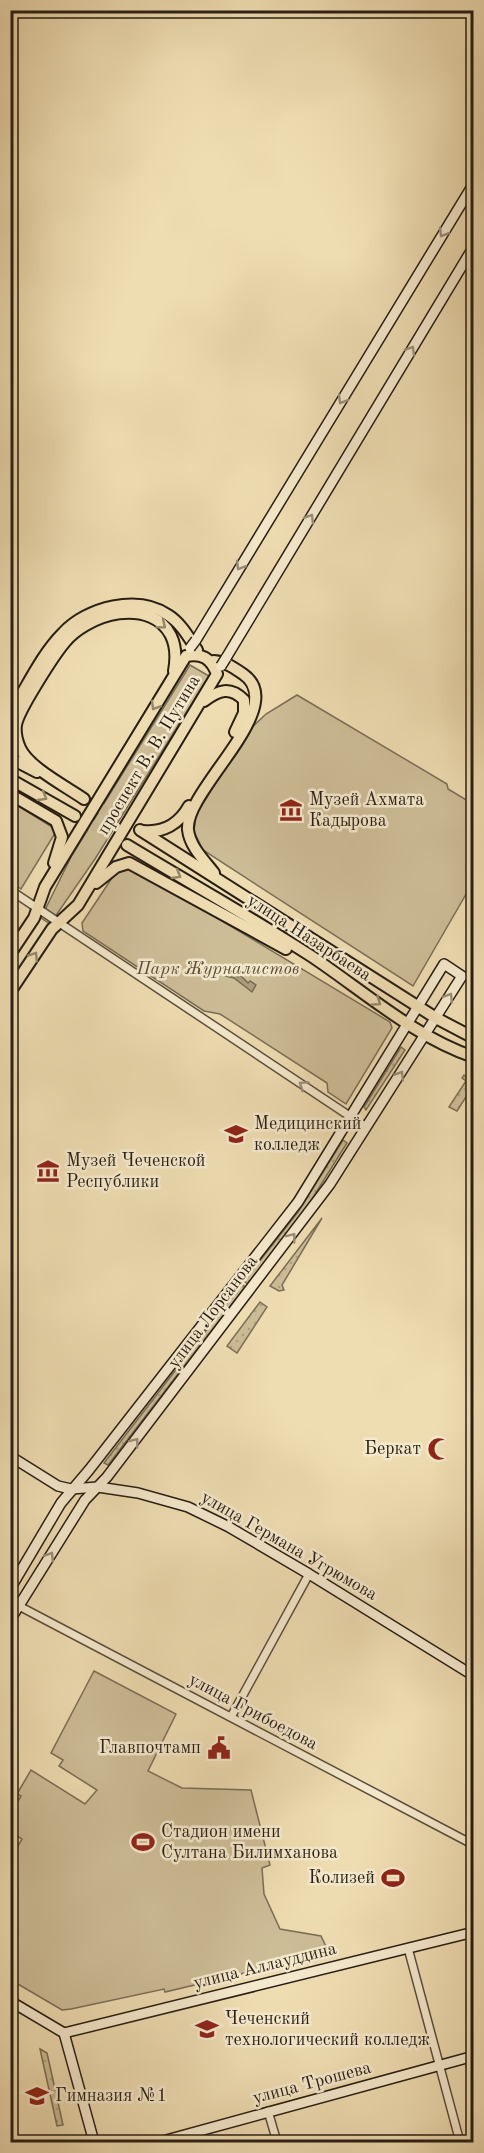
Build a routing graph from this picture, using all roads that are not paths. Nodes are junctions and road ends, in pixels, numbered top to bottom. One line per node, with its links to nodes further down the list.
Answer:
1 (474, 183): 3 (main road, one-way to 3)
2 (474, 246): 5 (main road, one-way to 2)
3 (191, 648): 4 (main road, проспект В. В. Путина); 6 (main road, проспект В. В. Путина)
4 (205, 658): 5 (main road, проспект В. В. Путина); 8 (main road); 14 (main road)
5 (221, 666): 7 (main road, проспект В. В. Путина)
6 (172, 678): 9 (main road, one-way to 6); 15 (main road, проспект В. В. Путина, one-way to 15)
7 (198, 704): 14 (main road, улица Назарбаева); 17 (main road, проспект В. В. Путина)
8 (10, 714)
9 (10, 758)
10 (10, 779): 12 (main road, one-way to 12)
11 (10, 794): 15 (main road)
12 (75, 816)
13 (127, 844): 21 (main road, улица Назарбаева, one-way to 21)
14 (220, 880): 23 (main road, улица Назарбаева)
15 (45, 887): 18 (main road, проспект В. В. Путина)
16 (10, 891): 18 (street)
17 (86, 891): 19 (main road, проспект В. В. Путина); 21 (main road)
18 (38, 908): 19 (street); 20 (main road, проспект В. В. Путина)
19 (60, 921): 22 (main road, проспект В. В. Путина, one-way to 19); 29 (street, one-way to 19)
20 (10, 954)
21 (324, 965): 25 (main road, улица Назарбаева, one-way to 25)
22 (10, 992)
23 (417, 1006): 24 (main road, улица Назарбаева); 24 (main road, улица Лорсанова, one-way to 23); 25 (main road, улица Лорсанова)
24 (436, 1018): 26 (main road, улица Лорсанова); 27 (main road, улица Назарбаева)
25 (409, 1022): 26 (main road, улица Назарбаева); 29 (main road, улица Лорсанова)
26 (424, 1036): 28 (main road, улица Назарбаева); 30 (main road, улица Лорсанова, one-way to 26)
27 (474, 1038)
28 (474, 1057)
29 (351, 1117): 30 (street); 33 (main road, улица Лорсанова)
30 (366, 1127): 32 (main road, улица Лорсанова, one-way to 30)
31 (10, 1456): 33 (main road, улица Германа Угрюмова)
32 (98, 1487): 33 (main road, улица Германа Угрюмова); 34 (main road, улица Германа Угрюмова); 37 (main road, улица Лорсанова, one-way to 32)
33 (71, 1489): 35 (main road, улица Лорсанова)
34 (309, 1574): 39 (main road, улица Германа Угрюмова); 40 (street)
35 (13, 1578): 36 (main road, улица Лорсанова)
36 (10, 1589)
37 (19, 1606): 38 (main road, улица Лорсанова); 40 (street, улица Грибоедова)
38 (10, 1620)
39 (474, 1676)
40 (231, 1718): 41 (street, улица Грибоедова)
41 (474, 1845)
42 (474, 1932): 43 (main road, улица Аллауддина)
43 (408, 1948): 45 (main road, улица Аллауддина); 47 (street)
44 (10, 2001): 45 (main road)
45 (64, 2033): 49 (main road)
46 (474, 2056): 47 (main road, улица Трошева)
47 (439, 2065): 48 (main road, улица Трошева); 52 (street)
48 (268, 2111): 50 (main road, улица Трошева); 51 (street)
49 (94, 2142)
50 (159, 2142)
51 (277, 2142)
52 (460, 2142)

